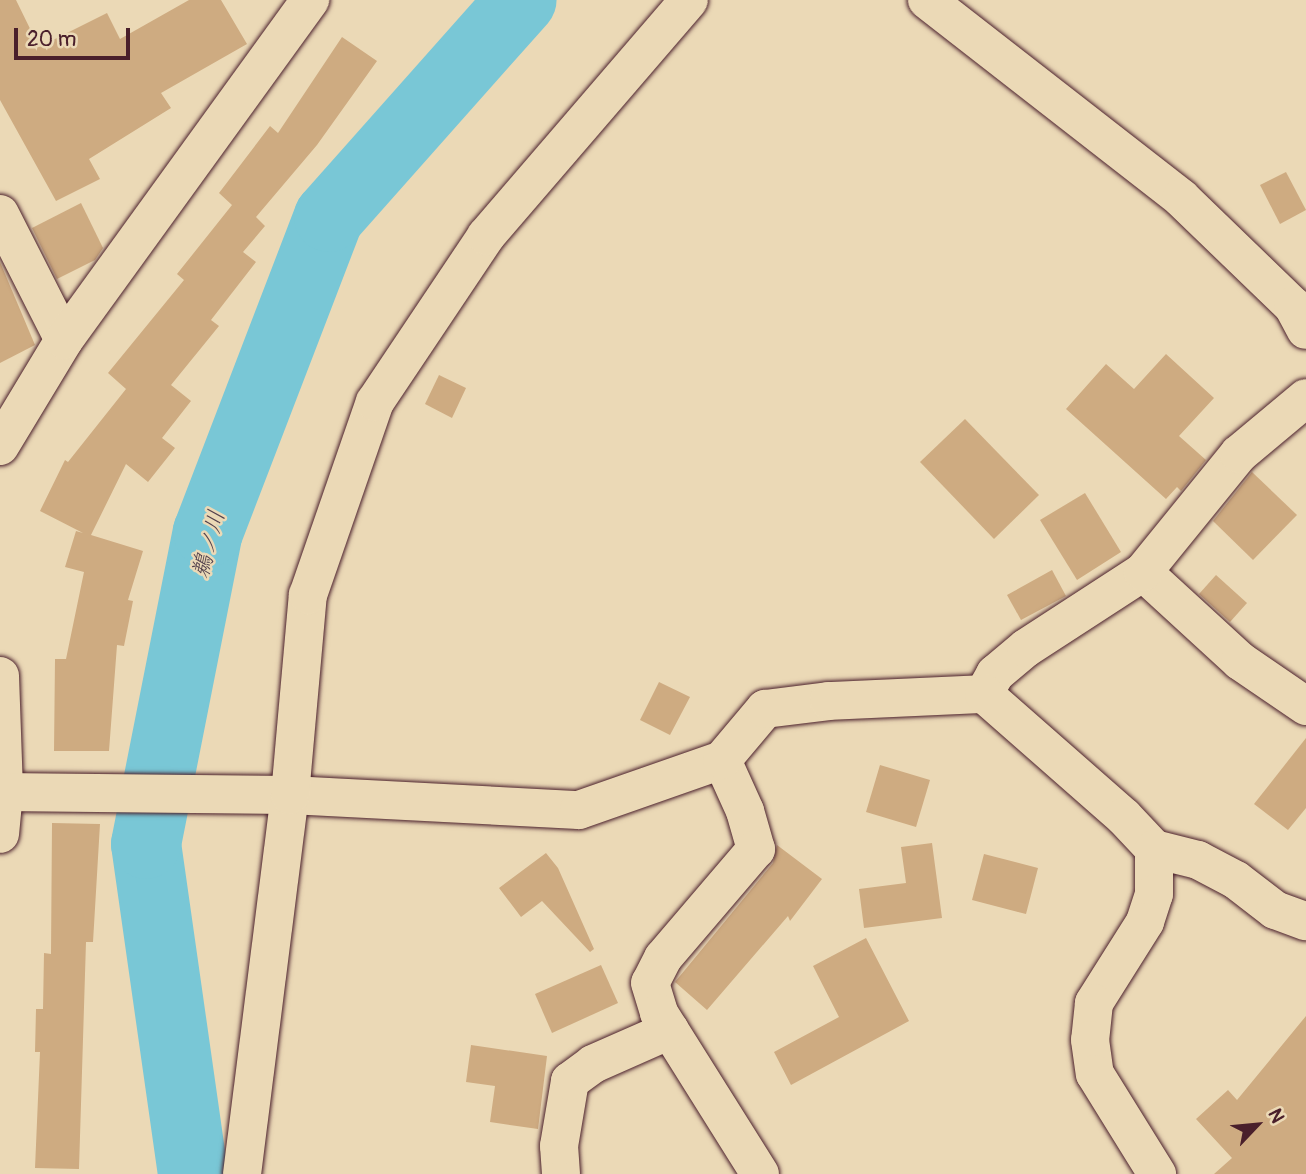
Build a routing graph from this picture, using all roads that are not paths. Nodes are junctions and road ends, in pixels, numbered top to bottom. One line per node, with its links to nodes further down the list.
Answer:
1 (689, 0): 15 (street)
2 (927, 0): 5 (street)
3 (308, 1): 6 (street)
4 (0, 214): 6 (street)
5 (1306, 330)
6 (64, 340): 8 (street)
7 (1306, 398): 9 (street)
8 (0, 446)
9 (1143, 572): 11 (street); 12 (street)
10 (0, 676): 14 (street)
11 (985, 695): 13 (street); 17 (street)
12 (1306, 706)
13 (722, 760): 15 (street); 19 (street)
14 (2, 792): 15 (street); 16 (street)
15 (279, 797): 20 (street)
16 (0, 834)
17 (1154, 849): 18 (street); 23 (street)
18 (1306, 921)
19 (670, 1030): 21 (street); 22 (street)
20 (242, 1174)
21 (561, 1174)
22 (760, 1174)
23 (1157, 1174)

